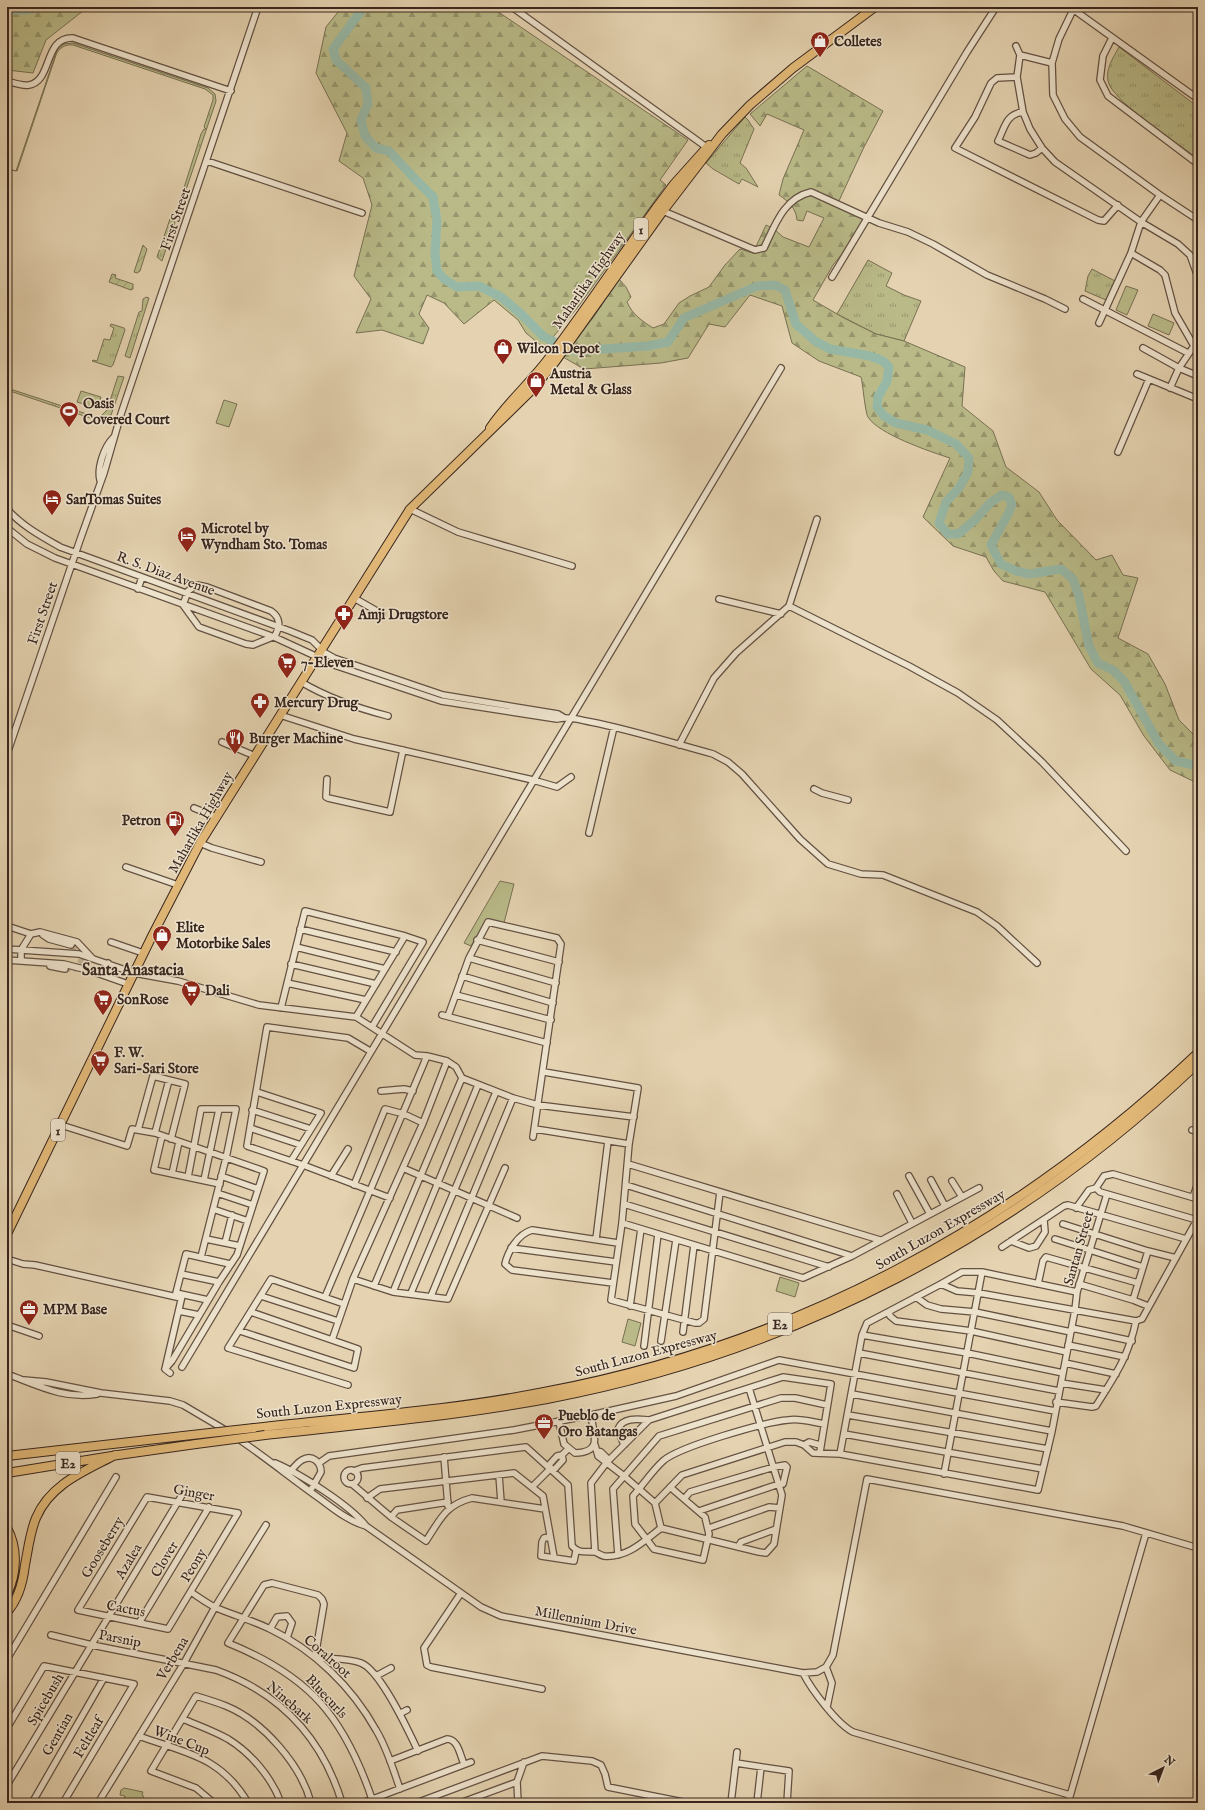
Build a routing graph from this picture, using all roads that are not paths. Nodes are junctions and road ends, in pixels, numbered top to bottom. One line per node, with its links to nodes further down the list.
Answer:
1 (258, 7): 12 (street, First Street)
2 (512, 7): 16 (street)
3 (875, 7): 16 (highway, Maharlika Highway / 1)
4 (996, 7): 23 (street)
5 (1072, 8): 6 (street); 9 (street)
6 (1112, 38): 13 (street); 18 (street)
7 (1016, 46): 8 (street)
8 (1020, 55): 9 (street); 10 (street)
9 (1052, 63): 19 (street)
10 (1017, 77): 14 (street); 20 (street)
11 (7, 82): 12 (street)
12 (231, 91): 17 (street, First Street)
13 (1198, 99)
14 (1023, 112): 15 (street); 15 (street)
15 (1042, 148): 20 (street)
16 (708, 149): 21 (highway, Maharlika Highway / 1); 33 (highway, Maharlika Highway / 1)
17 (207, 161): 22 (street); 50 (street, First Street)
18 (1198, 164)
19 (1160, 195): 24 (street); 25 (street)
20 (1118, 205): 25 (street)
21 (663, 211): 23 (street); 33 (highway, Maharlika Highway / 1)
22 (362, 213)
23 (869, 218): 27 (street); 30 (street)
24 (1198, 220)
25 (1141, 222): 26 (street); 28 (street)
26 (1131, 253): 31 (street); 35 (street)
27 (832, 276)
28 (1198, 277)
29 (1083, 299): 31 (street)
30 (1065, 309)
31 (1104, 311): 32 (street); 37 (street)
32 (1099, 323)
33 (576, 327): 47 (highway, Maharlika Highway / 1)
34 (1198, 340): 35 (street)
35 (1194, 346): 37 (street)
36 (1143, 348): 39 (street)
37 (1188, 353): 39 (street)
38 (780, 368): 70 (street)
39 (1179, 368): 41 (street); 43 (street)
40 (1137, 374): 42 (street)
41 (1198, 376)
42 (1148, 379): 43 (street); 45 (street)
43 (1170, 388): 44 (street)
44 (1198, 399)
45 (1118, 452)
46 (7, 509): 50 (street, R. S. Diaz Avenue)
47 (410, 509): 52 (street); 56 (highway, Maharlika Highway / 1)
48 (817, 519): 59 (street)
49 (7, 528): 51 (street, R. S. Diaz Avenue)
50 (76, 552): 51 (street, First Street); 53 (street, R. S. Diaz Avenue)
51 (72, 564): 54 (street, R. S. Diaz Avenue); 75 (street, First Street)
52 (572, 566)
53 (142, 577): 54 (street); 55 (street, R. S. Diaz Avenue)
54 (138, 588): 58 (street, R. S. Diaz Avenue)
55 (186, 594): 58 (street); 62 (street, R. S. Diaz Avenue); 62 (street)
56 (354, 598): 60 (street); 64 (highway, Maharlika Highway / 1)
57 (719, 598): 61 (street)
58 (183, 605): 63 (street, R. S. Diaz Avenue); 63 (street)
59 (789, 606): 61 (street); 86 (street)
60 (382, 614)
61 (781, 614): 73 (street)
62 (279, 626): 63 (street); 64 (street, R. S. Diaz Avenue)
63 (274, 637): 65 (street, R. S. Diaz Avenue)
64 (321, 650): 65 (highway, Maharlika Highway / 1); 69 (street, R. S. Diaz Avenue)
65 (317, 657): 66 (highway, Maharlika Highway / 1); 69 (street, R. S. Diaz Avenue)
66 (301, 682): 67 (highway, Maharlika Highway / 1); 68 (street)
67 (280, 715): 74 (street); 76 (highway, Maharlika Highway / 1)
68 (388, 716)
69 (563, 717): 70 (street)
70 (572, 718): 71 (street); 79 (street)
71 (614, 727): 73 (street); 84 (street)
72 (222, 742): 76 (street)
73 (679, 745): 110 (street)
74 (403, 750): 78 (street); 79 (street)
75 (7, 754)
76 (255, 756): 83 (highway, Maharlika Highway / 1)
77 (571, 777): 79 (street)
78 (327, 780)
79 (533, 780): 130 (street)
80 (814, 789): 81 (street)
81 (848, 800)
82 (194, 808): 83 (street)
83 (216, 817): 85 (highway, Maharlika Highway / 1)
84 (589, 833)
85 (200, 843): 87 (street); 89 (highway, Maharlika Highway / 1)
86 (1126, 851)
87 (261, 862)
88 (126, 867): 89 (street)
89 (178, 885): 102 (highway, Maharlika Highway / 1)
90 (7, 926): 93 (street)
91 (300, 929): 94 (street); 98 (street); 101 (street)
92 (40, 932): 93 (street); 97 (street); 103 (street)
93 (31, 934): 100 (street)
94 (405, 936): 101 (street); 129 (street)
95 (478, 940): 104 (street); 108 (street); 108 (street)
96 (111, 942): 102 (street)
97 (71, 946)
98 (296, 948): 111 (street); 113 (street)
99 (7, 949): 100 (street)
100 (21, 950): 103 (street); 106 (street)
101 (396, 952): 113 (street)
102 (143, 954): 114 (highway, Maharlika Highway / 1)
103 (92, 958): 109 (street)
104 (469, 958): 116 (street); 118 (street)
105 (7, 960): 106 (street)
106 (21, 961): 107 (street)
107 (34, 962): 112 (street); 115 (street)
108 (559, 962): 118 (street)
109 (108, 963): 114 (street); 115 (street)
110 (1037, 963)
111 (291, 964): 117 (street); 120 (street)
112 (64, 969)
113 (385, 969): 120 (street)
114 (134, 973): 119 (highway, Maharlika Highway / 1); 124 (street)
115 (103, 975): 119 (street)
116 (462, 976): 121 (street); 123 (street)
117 (287, 983): 122 (street); 124 (street)
118 (556, 983): 123 (street)
119 (128, 984): 152 (highway, Maharlika Highway / 1)
120 (376, 984): 122 (street)
121 (456, 995): 126 (street); 128 (street)
122 (366, 1000): 127 (street)
123 (553, 1003): 128 (street)
124 (281, 1008): 127 (street)
125 (442, 1015): 126 (street)
126 (448, 1016): 131 (street)
127 (356, 1017): 129 (street)
128 (550, 1020): 131 (street)
129 (372, 1027): 130 (street)
130 (381, 1034): 132 (street); 134 (street)
131 (547, 1043): 137 (street)
132 (370, 1051): 143 (street); 170 (street)
133 (1198, 1053): 342 (highway, South Luzon Expressway / E2, bridge)
134 (428, 1056): 135 (street); 142 (street)
135 (447, 1061): 138 (street); 151 (street)
136 (1198, 1063): 341 (highway, South Luzon Expressway / E2, bridge)
137 (544, 1072): 146 (street); 150 (street)
138 (462, 1078): 140 (street); 177 (street)
139 (169, 1080): 156 (street); 157 (street); 160 (street)
140 (478, 1085): 144 (street); 183 (street)
141 (380, 1091): 142 (street)
142 (413, 1091): 149 (street)
143 (257, 1092): 148 (street); 154 (street)
144 (496, 1092): 145 (street); 191 (street)
145 (513, 1098): 146 (street); 197 (street)
146 (538, 1105): 150 (street); 155 (street)
147 (219, 1109): 165 (street); 167 (street); 168 (street)
148 (252, 1110): 153 (street); 154 (street)
149 (404, 1114): 151 (street); 186 (street); 192 (street)
150 (634, 1117): 163 (street)
151 (423, 1123): 172 (street)
152 (61, 1125): 156 (street); 221 (highway, Maharlika Highway / 1)
153 (250, 1128): 164 (street); 169 (street)
154 (311, 1129): 164 (street)
155 (535, 1129): 159 (street); 161 (street)
156 (138, 1130): 157 (street)
157 (155, 1133): 158 (street)
158 (162, 1136): 160 (street); 174 (street)
159 (533, 1137)
160 (171, 1139): 162 (street)
161 (608, 1141): 163 (street); 226 (street)
162 (179, 1142): 165 (street); 174 (street)
163 (629, 1144): 171 (street)
164 (301, 1145): 169 (street)
165 (194, 1147): 167 (street); 179 (street)
166 (348, 1150): 176 (street)
167 (210, 1153): 168 (street); 180 (street)
168 (226, 1158): 175 (street); 190 (street)
169 (291, 1161): 170 (street)
170 (303, 1164): 176 (street); 302 (street)
171 (628, 1164): 187 (street); 193 (street)
172 (403, 1168): 177 (street); 199 (street)
173 (504, 1168): 203 (street)
174 (172, 1174): 179 (street)
175 (222, 1176): 185 (street); 190 (street)
176 (331, 1176): 186 (street)
177 (420, 1176): 183 (street); 257 (street)
178 (908, 1176): 208 (street)
179 (188, 1177): 180 (street)
180 (204, 1180): 185 (street)
181 (931, 1180): 204 (street)
182 (952, 1181): 198 (street)
183 (436, 1183): 191 (street); 258 (street)
184 (1198, 1183): 200 (street)
185 (220, 1184): 194 (street)
186 (354, 1185): 192 (street)
187 (626, 1185): 201 (street); 207 (street)
188 (979, 1188): 198 (street)
189 (1096, 1188): 196 (street); 200 (street); 205 (street)
190 (258, 1189): 202 (street)
191 (454, 1190): 197 (street); 260 (street)
192 (371, 1191): 199 (street); 265 (street)
193 (720, 1192): 207 (street); 228 (street)
194 (217, 1193): 202 (street); 206 (street)
195 (897, 1194): 216 (street)
196 (1107, 1194): 210 (street, Santan Street); 212 (street)
197 (472, 1197): 203 (street); 264 (street)
198 (962, 1197): 204 (street)
199 (390, 1198): 250 (street)
200 (1196, 1198)
201 (624, 1204): 215 (street); 219 (street)
202 (253, 1205): 214 (street)
203 (489, 1205): 211 (street); 264 (street)
204 (945, 1206): 208 (street)
205 (1076, 1208): 210 (street); 213 (street)
206 (213, 1209): 209 (street); 223 (street)
207 (717, 1213): 219 (street); 239 (street)
208 (930, 1214): 216 (street)
209 (232, 1215): 214 (street); 230 (street)
210 (1100, 1215): 220 (street, Santan Street); 225 (street)
211 (517, 1218)
212 (1197, 1219): 225 (street)
213 (1044, 1220): 229 (street); 229 (street)
214 (248, 1221): 233 (street)
215 (622, 1223): 218 (street); 231 (street)
216 (912, 1223): 228 (street)
217 (1063, 1224): 220 (street)
218 (641, 1229): 222 (street); 270 (street)
219 (715, 1232): 237 (street); 245 (street)
220 (1094, 1233): 236 (street, Santan Street); 238 (street)
221 (7, 1234)
222 (658, 1234): 227 (street); 272 (street)
223 (206, 1239): 230 (street); 240 (street)
224 (1055, 1239): 236 (street)
225 (1186, 1239): 241 (street)
226 (596, 1240): 231 (street); 234 (street)
227 (676, 1240): 232 (street); 279 (street)
228 (880, 1240): 239 (street)
229 (1011, 1241): 235 (street)
230 (225, 1243): 233 (street)
231 (618, 1243): 243 (street)
232 (694, 1245): 237 (street); 280 (street)
233 (240, 1246): 244 (street)
234 (511, 1248): 243 (street); 252 (street)
235 (1002, 1248)
236 (1089, 1250): 246 (street, Santan Street); 247 (street)
237 (713, 1251): 245 (street); 280 (street)
238 (1148, 1251): 241 (street); 247 (street)
239 (852, 1256): 245 (street)
240 (201, 1257): 244 (street); 249 (street)
241 (1176, 1258): 271 (street)
242 (7, 1259): 262 (street)
243 (616, 1262): 252 (street)
244 (230, 1264): 251 (street)
245 (829, 1267)
246 (1084, 1267): 253 (street); 255 (street); 256 (street, Santan Street)
247 (1143, 1267): 253 (street)
248 (982, 1272): 254 (street); 255 (street); 261 (street)
249 (181, 1274): 251 (street); 262 (street)
250 (353, 1279): 257 (street); 269 (street)
251 (219, 1282): 267 (street)
252 (613, 1283): 270 (street)
253 (1138, 1283): 268 (street)
254 (942, 1284): 261 (street); 266 (street)
255 (1038, 1284): 259 (street)
256 (1079, 1284): 259 (street, Santan Street); 268 (street)
257 (374, 1286): 258 (street)
258 (393, 1292): 260 (street)
259 (1077, 1292): 273 (street, Santan Street)
260 (411, 1293): 264 (street)
261 (978, 1293): 273 (street); 277 (street)
262 (182, 1296): 267 (street); 274 (street)
263 (260, 1296): 265 (street); 275 (street); 281 (street)
264 (431, 1296)
265 (325, 1297): 269 (street)
266 (916, 1297): 276 (street); 277 (street)
267 (208, 1300): 278 (street)
268 (1133, 1300): 271 (street)
269 (344, 1304): 281 (street)
270 (630, 1306): 272 (street)
271 (1148, 1306): 282 (street)
272 (648, 1310): 279 (street); 296 (street)
273 (1075, 1310): 282 (street); 284 (street, Santan Street)
274 (180, 1311): 278 (street); 292 (street)
275 (251, 1312): 285 (street); 290 (street)
276 (889, 1312): 286 (street); 288 (street)
277 (975, 1312): 284 (street); 286 (street)
278 (199, 1315): 294 (street)
279 (665, 1315): 280 (street); 291 (street)
280 (684, 1320): 287 (street)
281 (338, 1321): 290 (street)
282 (1136, 1321): 293 (street)
283 (7, 1325): 289 (street)
284 (1071, 1330): 293 (street); 295 (street, Santan Street)
285 (240, 1331): 290 (street); 310 (street)
286 (971, 1331): 297 (street); 299 (street)
287 (683, 1332)
288 (862, 1335): 298 (street); 299 (street)
289 (39, 1336)
290 (332, 1340)
291 (661, 1341)
292 (171, 1342): 294 (street); 294 (street)
293 (1132, 1342): 300 (street)
294 (182, 1344)
295 (1068, 1344): 297 (street, Santan Street); 300 (street)
296 (644, 1346)
297 (1067, 1352): 301 (street, Santan Street)
298 (859, 1353): 303 (street); 306 (street)
299 (967, 1353): 303 (street); 304 (street)
300 (1125, 1357): 307 (street)
301 (1064, 1363): 304 (street, Santan Street); 307 (street)
302 (182, 1368)
303 (963, 1373): 313 (street); 315 (street)
304 (1063, 1373): 309 (street, Santan Street)
305 (7, 1374): 308 (street, Millennium Drive)
306 (855, 1374): 315 (street); 316 (street); 322 (street)
307 (1116, 1374): 312 (street)
308 (24, 1380): 314 (street, Millennium Drive); 314 (street, Millennium Drive)
309 (1060, 1382): 312 (street); 313 (street, Santan Street)
310 (348, 1385)
311 (749, 1388): 318 (street); 319 (street); 324 (street)
312 (1106, 1390): 317 (street)
313 (1059, 1391): 317 (street, Santan Street)
314 (101, 1393): 344 (street, Millennium Drive)
315 (960, 1393): 320 (street); 321 (street)
316 (852, 1394): 321 (street); 323 (street)
317 (1056, 1402): 320 (street, Santan Street)
318 (827, 1405): 319 (street); 326 (street)
319 (755, 1407): 327 (street); 356 (street)
320 (1055, 1411): 328 (street, Santan Street)
321 (955, 1414): 328 (street); 329 (street)
322 (591, 1415): 325 (street); 331 (street)
323 (848, 1415): 329 (street); 330 (street)
324 (648, 1420): 332 (street); 332 (street)
325 (559, 1422): 336 (street); 346 (street)
326 (824, 1424): 327 (street); 334 (street)
327 (761, 1425): 335 (street); 364 (street)
328 (1052, 1431): 337 (street, Santan Street)
329 (952, 1432): 337 (street); 339 (street)
330 (844, 1434): 339 (street); 340 (street)
331 (594, 1445): 336 (street); 345 (street)
332 (624, 1445): 345 (street)
333 (804, 1445): 334 (street); 335 (street); 338 (street)
334 (820, 1445): 338 (street)
335 (768, 1447): 347 (street); 363 (street)
336 (568, 1449): 348 (street)
337 (1048, 1449): 349 (street, Santan Street)
338 (820, 1452): 340 (street)
339 (948, 1452): 349 (street); 353 (street)
340 (840, 1454): 353 (street)
341 (116, 1455): 352 (highway, South Luzon Expressway / E2); 401 (highway)
342 (7, 1456)
343 (444, 1458): 348 (street); 351 (street); 358 (street)
344 (271, 1461): 350 (street, Millennium Drive); 355 (street, Millennium Drive)
345 (608, 1461): 356 (street); 393 (street)
346 (319, 1463): 350 (street); 361 (street)
347 (774, 1467): 360 (street); 360 (street); 369 (street)
348 (551, 1468): 362 (street); 392 (street)
349 (1043, 1469): 353 (street, Santan Street)
350 (292, 1470): 355 (street); 361 (street, Millennium Drive)
351 (354, 1471): 359 (street); 359 (street)
352 (7, 1473)
353 (944, 1474)
354 (499, 1475): 358 (street); 362 (street); 371 (street)
355 (287, 1476): 366 (street, Millennium Drive)
356 (624, 1476): 364 (street); 394 (street)
357 (116, 1477): 411 (street)
358 (445, 1481): 368 (street); 373 (street)
359 (352, 1484): 368 (street)
360 (779, 1484): 375 (street); 377 (street)
361 (314, 1485): 366 (street); 381 (street, Millennium Drive)
362 (533, 1486): 376 (street)
363 (670, 1486): 369 (street); 372 (street)
364 (639, 1489): 372 (street); 388 (street)
365 (185, 1490): 370 (street, Azalea)
366 (310, 1491): 381 (street, Millennium Drive)
367 (147, 1497): 370 (street, Ginger); 400 (street, Gooseberry)
368 (367, 1498): 379 (street)
369 (684, 1499): 377 (street)
370 (178, 1501): 374 (street, Ginger); 402 (street, Azalea)
371 (501, 1502): 373 (street); 376 (street)
372 (655, 1503): 383 (street)
373 (448, 1505): 379 (street); 379 (street)
374 (209, 1507): 378 (street, Ginger); 404 (street, Clover)
375 (780, 1508): 384 (street); 385 (street)
376 (545, 1509): 387 (street)
377 (699, 1511): 384 (street)
378 (238, 1513): 396 (street, Peony)
379 (391, 1517)
380 (266, 1525): 399 (street, Verbena)
381 (366, 1526): 397 (street, Millennium Drive)
382 (7, 1528): 398 (highway)
383 (661, 1528): 388 (street); 389 (street)
384 (708, 1528): 389 (street)
385 (776, 1529): 390 (street); 390 (street)
386 (1146, 1533): 391 (street); 413 (street); 438 (street)
387 (550, 1537): 395 (street); 395 (street)
388 (646, 1539): 389 (street); 394 (street)
389 (709, 1540): 390 (street)
390 (738, 1547)
391 (1198, 1548)
392 (576, 1551): 393 (street); 395 (street)
393 (595, 1552): 394 (street)
394 (618, 1555)
395 (554, 1557)
396 (190, 1592): 399 (street, Coralroot); 405 (street, Peony)
397 (461, 1593): 416 (street, Millennium Drive); 419 (street)
398 (7, 1594)
399 (215, 1607): 403 (street, Coralroot); 412 (street, Verbena)
400 (78, 1610): 402 (street, Cactus)
401 (7, 1612)
402 (109, 1617): 404 (street, Cactus); 409 (street, Azalea)
403 (243, 1617): 406 (street, Coralroot); 410 (street); 439 (street, Bluecurls)
404 (139, 1623): 405 (street, Cactus)
405 (168, 1628)
406 (270, 1629): 408 (street, Coralroot); 408 (street)
407 (51, 1635): 409 (street, Parsnip)
408 (287, 1638): 410 (street, Coralroot)
409 (92, 1645): 412 (street, Parsnip); 415 (street, Spicebush)
410 (315, 1657): 417 (street); 429 (street, Coralroot)
411 (7, 1659)
412 (184, 1663): 425 (street, Verbena); 448 (street, Ninebark)
413 (826, 1667): 416 (street, Millennium Drive); 420 (street)
414 (391, 1668): 417 (street)
415 (76, 1672): 418 (street); 424 (street); 436 (street, Spicebush)
416 (803, 1673): 420 (street)
417 (376, 1676): 422 (street)
418 (104, 1678): 441 (street, Gentian); 442 (street, Feltleaf)
419 (542, 1689)
420 (828, 1707): 438 (street)
421 (407, 1710): 422 (street)
422 (401, 1713): 427 (street)
423 (182, 1719): 426 (street); 446 (street); 447 (street)
424 (7, 1728)
425 (139, 1736): 426 (street, Wine Cup); 443 (street, Verbena)
426 (166, 1746): 444 (street); 445 (street, Wine Cup)
427 (418, 1750): 429 (street); 433 (street)
428 (737, 1752): 432 (street)
429 (390, 1761): 437 (street, Coralroot)
430 (471, 1762): 433 (street)
431 (524, 1762): 435 (street); 450 (street); 453 (street)
432 (736, 1763): 434 (street); 454 (street)
433 (464, 1764): 437 (street)
434 (761, 1767): 455 (street); 456 (street)
435 (517, 1782): 440 (street); 452 (street)
436 (7, 1785)
437 (400, 1789): 439 (street)
438 (1070, 1795): 457 (street)
439 (372, 1799): 449 (street)
440 (475, 1800): 451 (street)
441 (32, 1803)
442 (63, 1803)
443 (98, 1803)
444 (214, 1803)
445 (248, 1803)
446 (281, 1803)
447 (311, 1803)
448 (342, 1803)
449 (362, 1803)
450 (416, 1803)
451 (460, 1803)
452 (518, 1803)
453 (688, 1803)
454 (731, 1803)
455 (756, 1803)
456 (787, 1803)
457 (1068, 1803)

